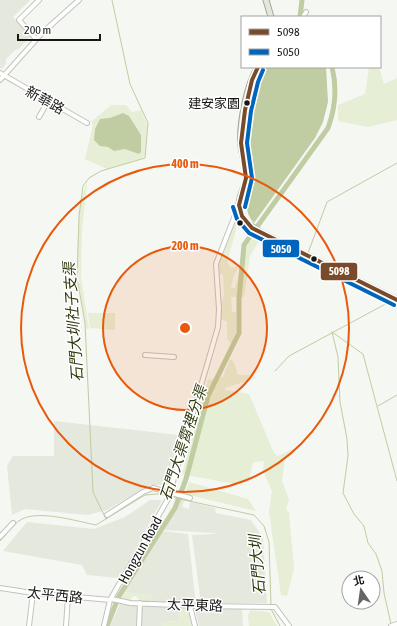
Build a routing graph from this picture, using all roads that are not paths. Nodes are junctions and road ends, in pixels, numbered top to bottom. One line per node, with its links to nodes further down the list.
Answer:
1 (79, 0): 7 (street)
2 (266, 0): 5 (main road)
3 (37, 2): 7 (street)
4 (306, 12): 6 (street)
5 (271, 16)
6 (304, 16)
7 (36, 39): 9 (street)
8 (258, 68): 14 (main road)
9 (2, 74): 10 (street); 11 (street, 新華路)
10 (0, 80)
11 (48, 101): 12 (street); 13 (street, 新華路)
12 (39, 117)
13 (87, 123)
14 (239, 205): 15 (main road); 18 (street, Hongzun Road)
15 (395, 300)
16 (144, 355): 17 (street)
17 (174, 357)
18 (170, 495): 19 (street); 20 (street); 26 (street, Hongzun Road)
19 (190, 498)
20 (107, 515)
21 (13, 523): 22 (street)
22 (0, 537)
23 (0, 588): 24 (street, 太平西路)
24 (33, 593): 25 (street, 太平西路); 30 (street)
25 (68, 597): 26 (street, 太平西路); 31 (street)
26 (113, 600): 27 (street, 太平西路); 32 (street, Hongzun Road)
27 (121, 601): 28 (street, 太平東路)
28 (140, 603): 29 (street, 太平東路); 33 (street)
29 (190, 606): 34 (street); 35 (street, 太平東路)
30 (29, 626)
31 (66, 626)
32 (104, 626)
33 (138, 626)
34 (195, 626)
35 (290, 626)

